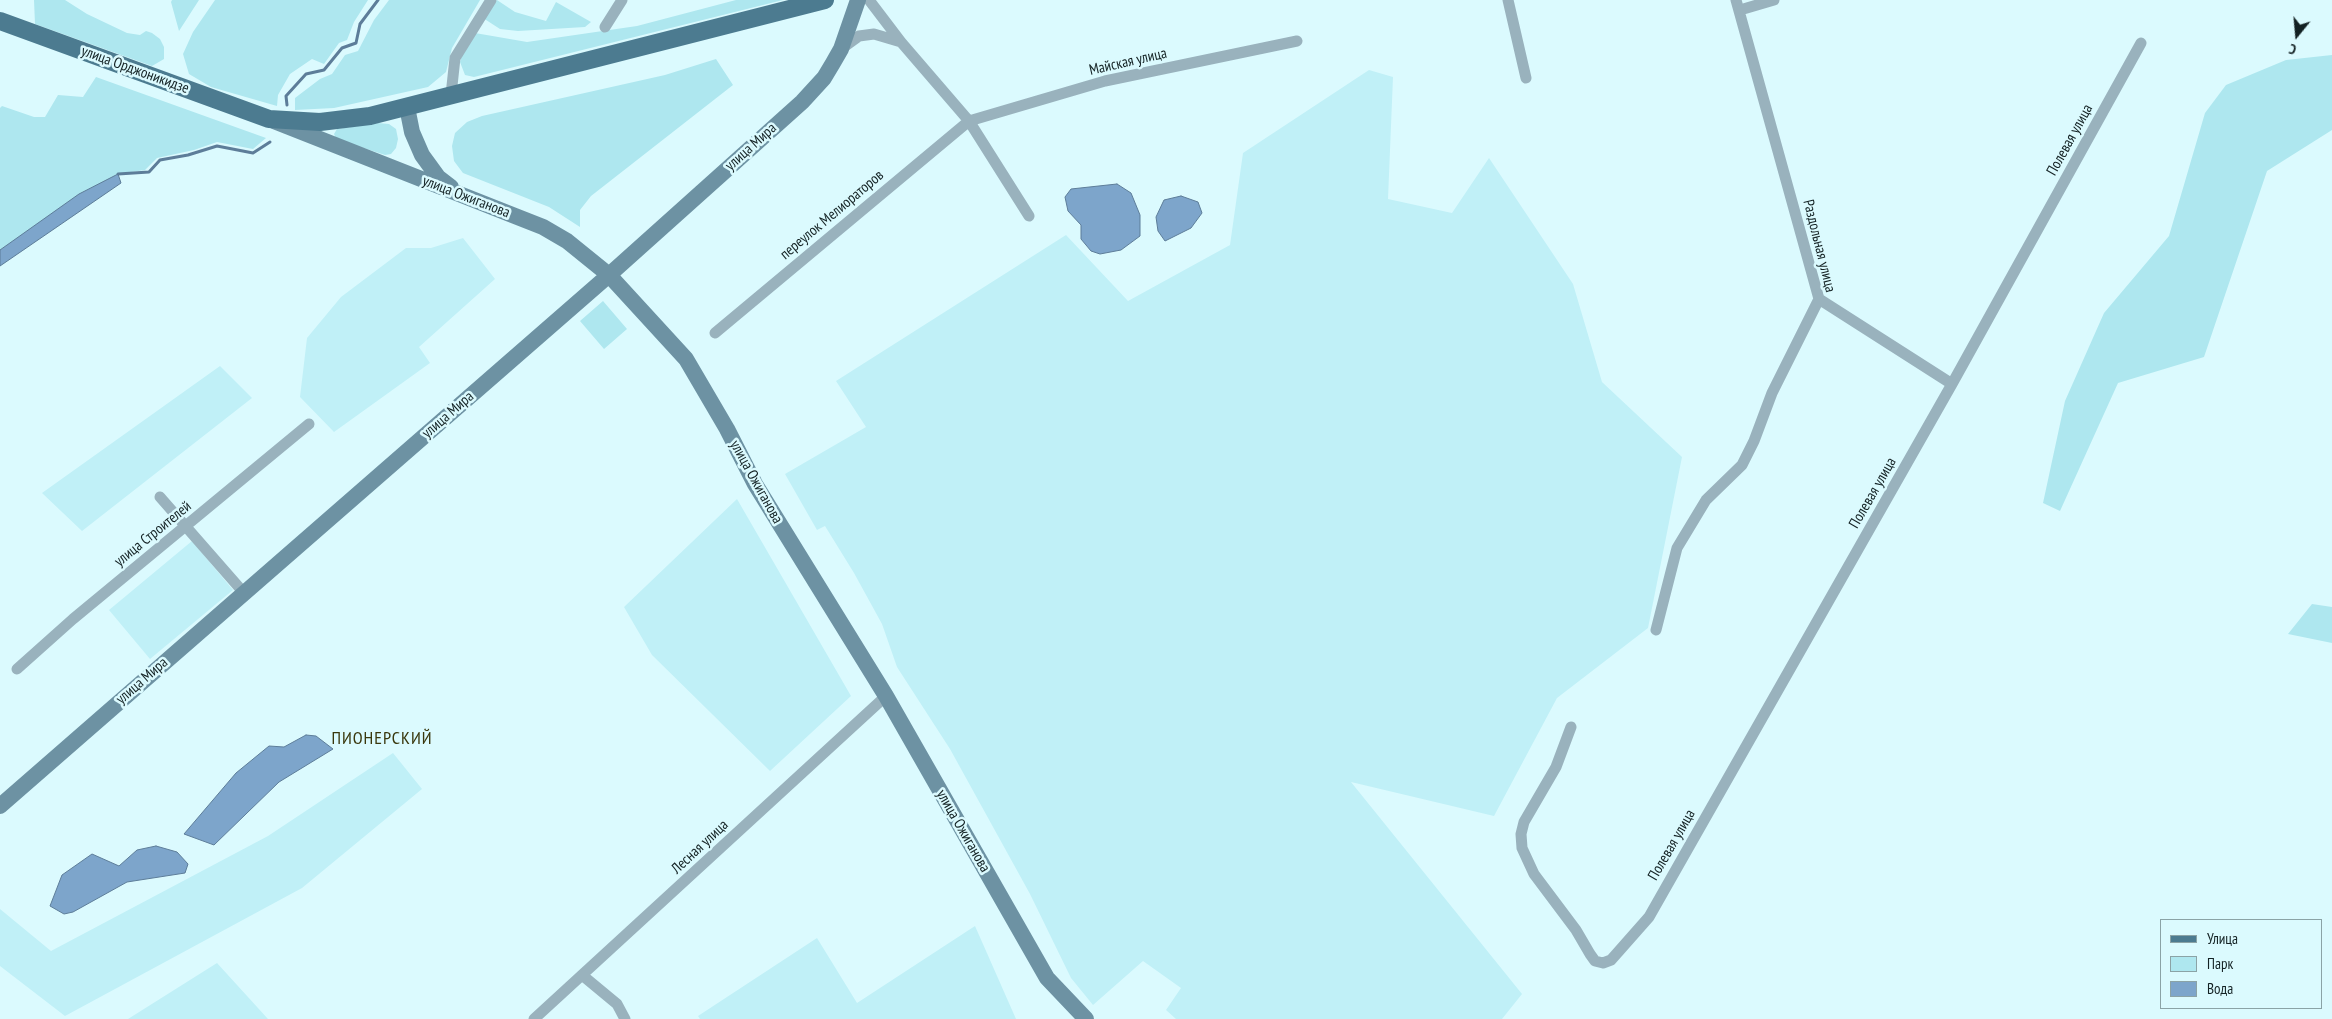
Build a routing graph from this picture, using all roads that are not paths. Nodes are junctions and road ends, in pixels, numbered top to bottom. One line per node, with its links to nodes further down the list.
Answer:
1 (491, 0): 16 (street)
2 (622, 0): 10 (street)
3 (824, 0): 16 (main road, улица Орджоникидзе)
4 (858, 0): 14 (street, улица Мира)
5 (869, 0): 12 (street)
6 (1508, 0): 15 (street)
7 (1774, 0): 8 (street)
8 (1738, 5): 23 (street, Раздольная улица)
9 (0, 21): 18 (main road, улица Орджоникидзе)
10 (605, 27)
11 (1297, 41): 19 (street, Майская улица)
12 (901, 42): 14 (street); 19 (street)
13 (2141, 43): 25 (street, Полевая улица)
14 (841, 49): 22 (street, улица Мира)
15 (1526, 78)
16 (451, 95): 17 (main road, улица Орджоникидзе)
17 (406, 107): 18 (main road, улица Орджоникидзе); 20 (street)
18 (269, 119): 20 (street, улица Ожиганова)
19 (968, 120): 21 (street); 24 (street, переулок Мелиораторов)
20 (458, 194): 22 (street, улица Ожиганова)
21 (1029, 216)
22 (609, 275): 29 (street, улица Мира); 32 (street, улица Ожиганова)
23 (1819, 299): 25 (street); 30 (street, Раздольная улица)
24 (715, 333)
25 (1952, 384): 33 (street, Полевая улица)
26 (309, 424): 28 (street, улица Строителей)
27 (160, 497): 28 (street)
28 (187, 526): 29 (street); 31 (street, улица Строителей)
29 (244, 593): 34 (street, улица Мира)
30 (1656, 630)
31 (17, 669)
32 (886, 696): 35 (street, Лесная улица); 38 (street, улица Ожиганова)
33 (1571, 727)
34 (1, 804)
35 (582, 975): 36 (street, Лесная улица); 37 (street)
36 (534, 1019)
37 (625, 1019)
38 (1086, 1019)

